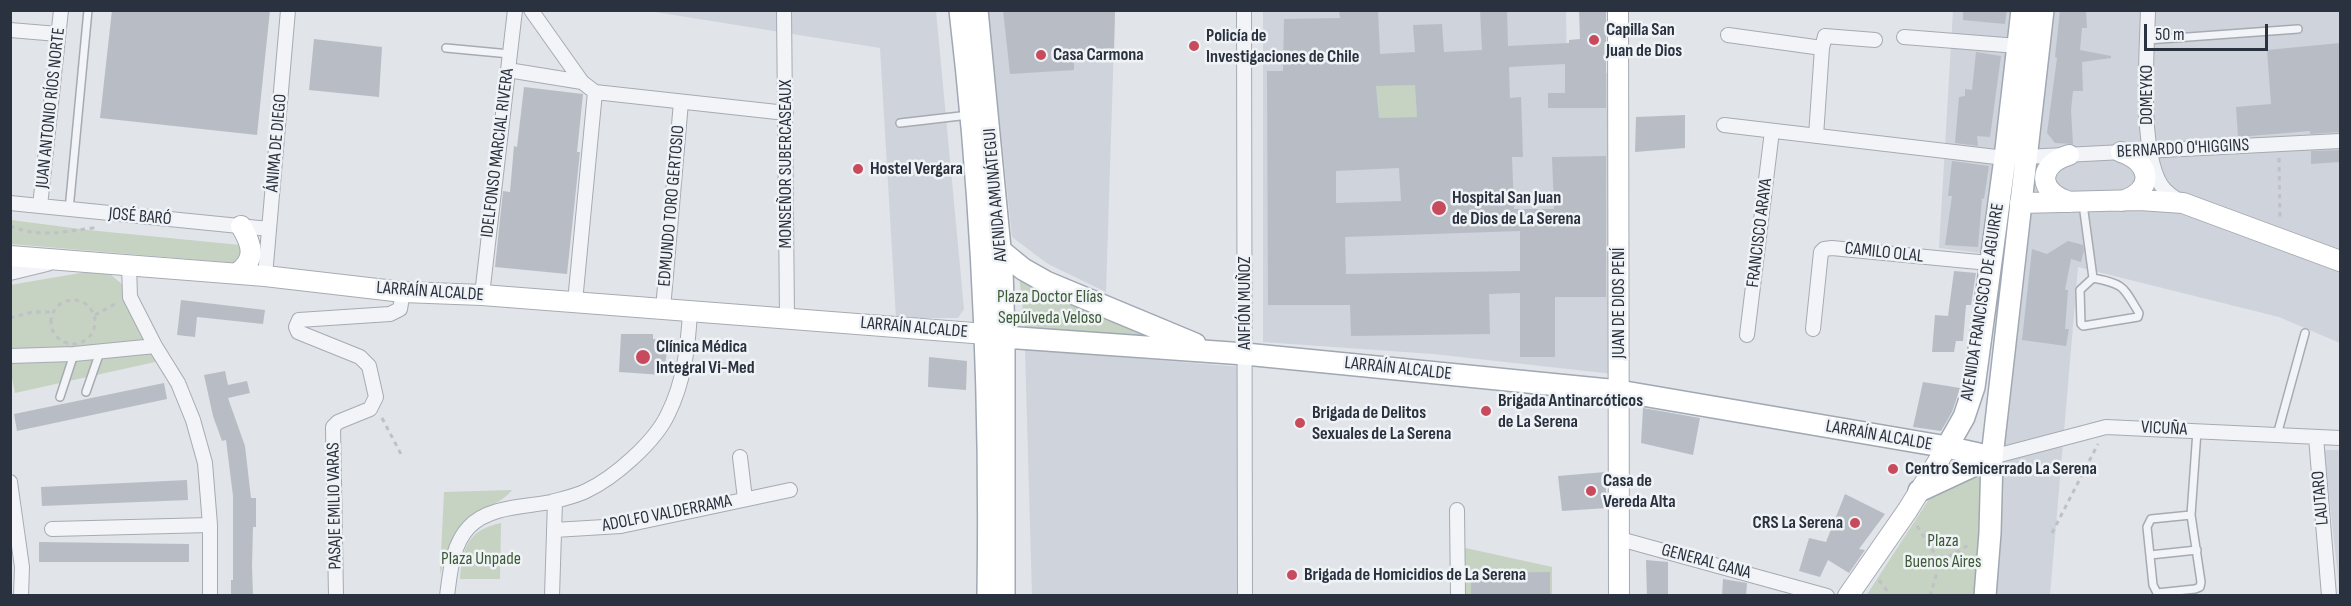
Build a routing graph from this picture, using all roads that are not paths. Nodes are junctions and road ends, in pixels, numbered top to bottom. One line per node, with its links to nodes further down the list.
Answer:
1 (61, 10): 16 (street, JUAN ANTONIO RÍOS NORTE)
2 (88, 10): 46 (lane)
3 (288, 10): 48 (street, ÁNIMA DE DIEGO)
4 (515, 10): 24 (street, IDELFONSO MARCIAL RIVERA)
5 (531, 10): 26 (street)
6 (784, 10): 29 (street, MONSEÑOR SUBERCASEAUX)
7 (960, 10): 30 (main road, AVENIDA AMUNÁTEGUI)
8 (977, 10): 49 (main road, AVENIDA AMUNÁTEGUI)
9 (1244, 10): 73 (street, ANFIÓN MUÑOZ)
10 (1618, 10): 75 (main road, JUAN DE DIOS PENÍ)
11 (2022, 10): 21 (main road, AVENIDA FRANCISCO DE AGUIRRE)
12 (2043, 10): 39 (main road, AVENIDA FRANCISCO DE AGUIRRE)
13 (2148, 10): 20 (street, DOMEYKO)
14 (2298, 29): 20 (lane)
15 (10, 30): 16 (street)
16 (58, 34): 45 (street, JUAN ANTONIO RÍOS NORTE)
17 (1728, 35): 23 (street)
18 (1904, 37): 21 (street)
19 (1875, 40): 23 (street)
20 (2147, 40): 36 (street, DOMEYKO)
21 (2018, 46): 39 (main road, AVENIDA FRANCISCO DE AGUIRRE)
22 (446, 48): 24 (lane)
23 (1822, 48): 34 (street)
24 (510, 54): 25 (street, IDELFONSO MARCIAL RIVERA)
25 (508, 70): 26 (street); 60 (street, IDELFONSO MARCIAL RIVERA)
26 (582, 82): 27 (street)
27 (595, 92): 28 (street); 61 (street)
28 (681, 102): 29 (street); 62 (street, EDMUNDO TORO GERTOSIO)
29 (786, 113): 64 (street, MONSEÑOR SUBERCASEAUX)
30 (972, 115): 31 (lane); 67 (main road, AVENIDA AMUNÁTEGUI)
31 (900, 123)
32 (1724, 125): 33 (street, BERNARDO O'HIGGINS)
33 (1773, 131): 34 (street, BERNARDO O'HIGGINS); 68 (street, FRANCISCO ARAYA)
34 (1816, 136): 39 (street, BERNARDO O'HIGGINS)
35 (2340, 141): 36 (street, BERNARDO O'HIGGINS)
36 (2149, 151): 37 (street, BERNARDO O'HIGGINS); 44 (street, DOMEYKO)
37 (2121, 153): 38 (street, BERNARDO O'HIGGINS); 40 (main road)
38 (2068, 155): 39 (street, BERNARDO O'HIGGINS); 41 (main road)
39 (2011, 163): 43 (main road); 43 (main road, AVENIDA FRANCISCO DE AGUIRRE); 53 (main road, AVENIDA FRANCISCO DE AGUIRRE)
40 (2122, 201): 41 (main road); 44 (main road)
41 (2077, 202): 43 (main road); 58 (lane)
42 (10, 203): 45 (street, JOSÉ BARÓ)
43 (2020, 203): 84 (main road, AVENIDA FRANCISCO DE AGUIRRE)
44 (2183, 203): 52 (main road)
45 (40, 206): 46 (street, JOSÉ BARÓ)
46 (69, 210): 47 (street, JOSÉ BARÓ)
47 (241, 226): 48 (street, JOSÉ BARÓ); 56 (main road)
48 (269, 229): 57 (street, ÁNIMA DE DIEGO)
49 (1001, 251): 67 (main road, AVENIDA AMUNÁTEGUI); 70 (main road)
50 (10, 256): 51 (main road, LARRAÍN ALCALDE)
51 (64, 260): 54 (main road, LARRAÍN ALCALDE); 55 (street)
52 (2340, 261)
53 (1989, 263): 65 (street, CAMILO OLAL); 82 (main road, AVENIDA FRANCISCO DE AGUIRRE)
54 (129, 265): 56 (main road, LARRAÍN ALCALDE); 69 (street)
55 (10, 273)
56 (237, 273): 57 (main road, LARRAÍN ALCALDE)
57 (265, 276): 59 (main road, LARRAÍN ALCALDE)
58 (2093, 278): 58 (lane)
59 (403, 292): 60 (main road, LARRAÍN ALCALDE); 100 (street, PASAJE EMILIO VARAS)
60 (482, 295): 61 (main road, LARRAÍN ALCALDE)
61 (575, 302): 62 (main road, LARRAÍN ALCALDE)
62 (663, 309): 63 (main road, LARRAÍN ALCALDE)
63 (690, 312): 64 (main road, LARRAÍN ALCALDE); 89 (street)
64 (787, 317): 67 (main road, LARRAÍN ALCALDE)
65 (1813, 329)
66 (2305, 333): 79 (lane)
67 (995, 335): 70 (main road, LARRAÍN ALCALDE); 103 (main road, AVENIDA AMUNÁTEGUI); 104 (main road, AVENIDA AMUNÁTEGUI)
68 (1747, 335)
69 (155, 346): 71 (street); 92 (street)
70 (1212, 351): 73 (main road, LARRAÍN ALCALDE)
71 (100, 352): 72 (street); 76 (lane)
72 (74, 354): 74 (street); 77 (lane)
73 (1245, 354): 75 (main road, LARRAÍN ALCALDE); 105 (street, ANFIÓN MUÑOZ)
74 (10, 356)
75 (1619, 391): 82 (main road, LARRAÍN ALCALDE); 95 (main road, JUAN DE DIOS PENÍ)
76 (86, 392)
77 (60, 397)
78 (2197, 431): 79 (street, VICUÑA); 84 (street, VICUÑA); 91 (lane)
79 (2277, 435): 80 (street, VICUÑA)
80 (2316, 437): 81 (street, VICUÑA); 111 (street, LAUTARO)
81 (2340, 438)
82 (1947, 447): 84 (main road, LARRAÍN ALCALDE); 87 (main road, AVENIDA FRANCISCO DE AGUIRRE)
83 (740, 457): 88 (street, ADOLFO VALDERRAMA)
84 (1992, 457): 87 (main road); 110 (main road, AVENIDA FRANCISCO DE AGUIRRE)
85 (10, 482): 98 (street)
86 (790, 490): 88 (street, ADOLFO VALDERRAMA)
87 (1919, 491): 109 (main road, AVENIDA FRANCISCO DE AGUIRRE)
88 (745, 499): 94 (street, ADOLFO VALDERRAMA)
89 (555, 501): 94 (street); 101 (street)
90 (1457, 510): 106 (street)
91 (2191, 514): 96 (lane); 97 (lane)
92 (210, 525): 93 (street); 99 (street)
93 (52, 529)
94 (554, 530): 102 (street)
95 (1620, 539): 107 (main road, JUAN DE DIOS PENÍ); 108 (street, GENERAL GANA)
96 (2197, 550): 97 (lane); 97 (lane)
97 (2150, 555)
98 (17, 590)
99 (210, 596)
100 (336, 596)
101 (447, 596)
102 (552, 596)
103 (988, 596)
104 (1004, 596)
105 (1245, 596)
106 (1458, 596)
107 (1619, 596)
108 (1827, 596)
109 (1848, 596)
110 (1985, 596)
111 (2329, 596)

